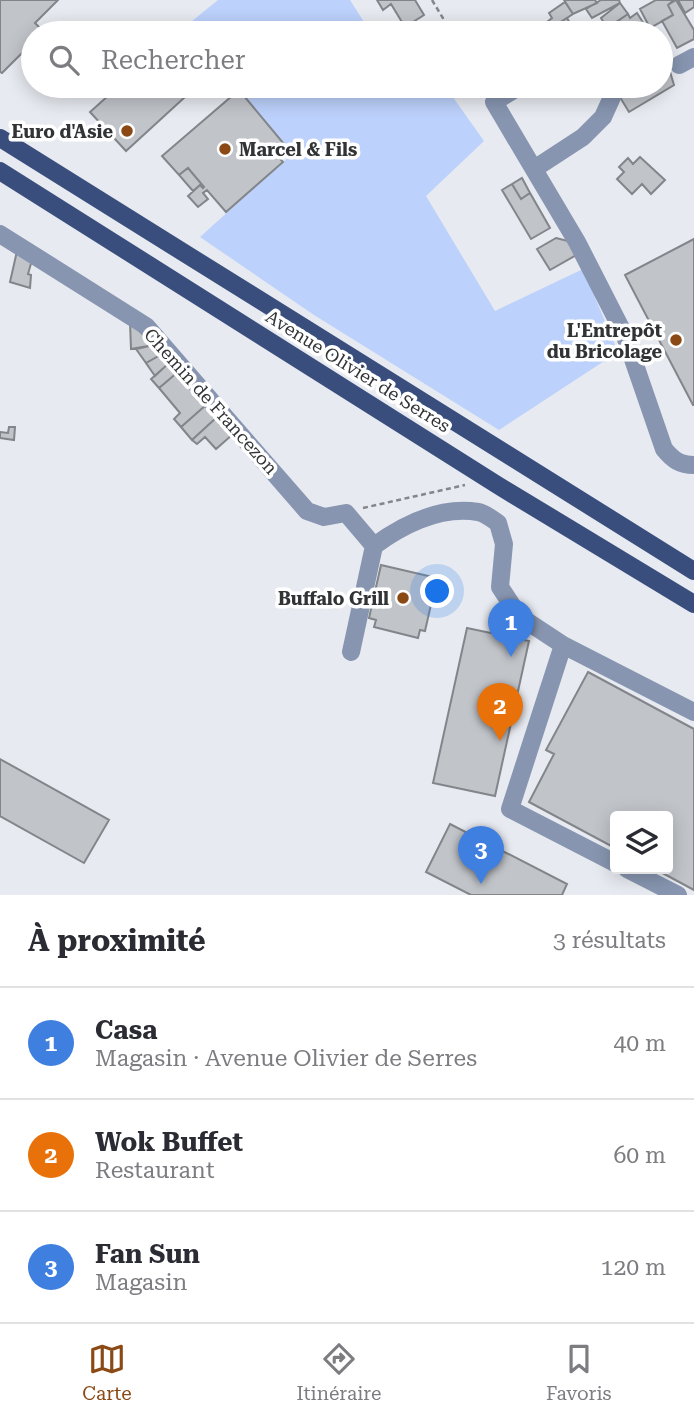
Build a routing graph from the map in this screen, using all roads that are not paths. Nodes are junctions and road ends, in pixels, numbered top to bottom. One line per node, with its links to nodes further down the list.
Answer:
1 (500, 98): 4 (street)
2 (612, 98): 4 (street)
3 (0, 138): 9 (main road, Avenue Olivier de Serres)
4 (534, 169): 7 (street)
5 (0, 171): 10 (main road, Avenue Olivier de Serres)
6 (0, 233): 8 (street, Chemin de Francezon)
7 (694, 466)
8 (374, 546): 11 (street); 12 (street)
9 (694, 571)
10 (694, 604)
11 (564, 645): 13 (street); 14 (street)
12 (351, 652)
13 (694, 712)
14 (610, 860)
15 (637, 874): 16 (street)
16 (678, 895)

